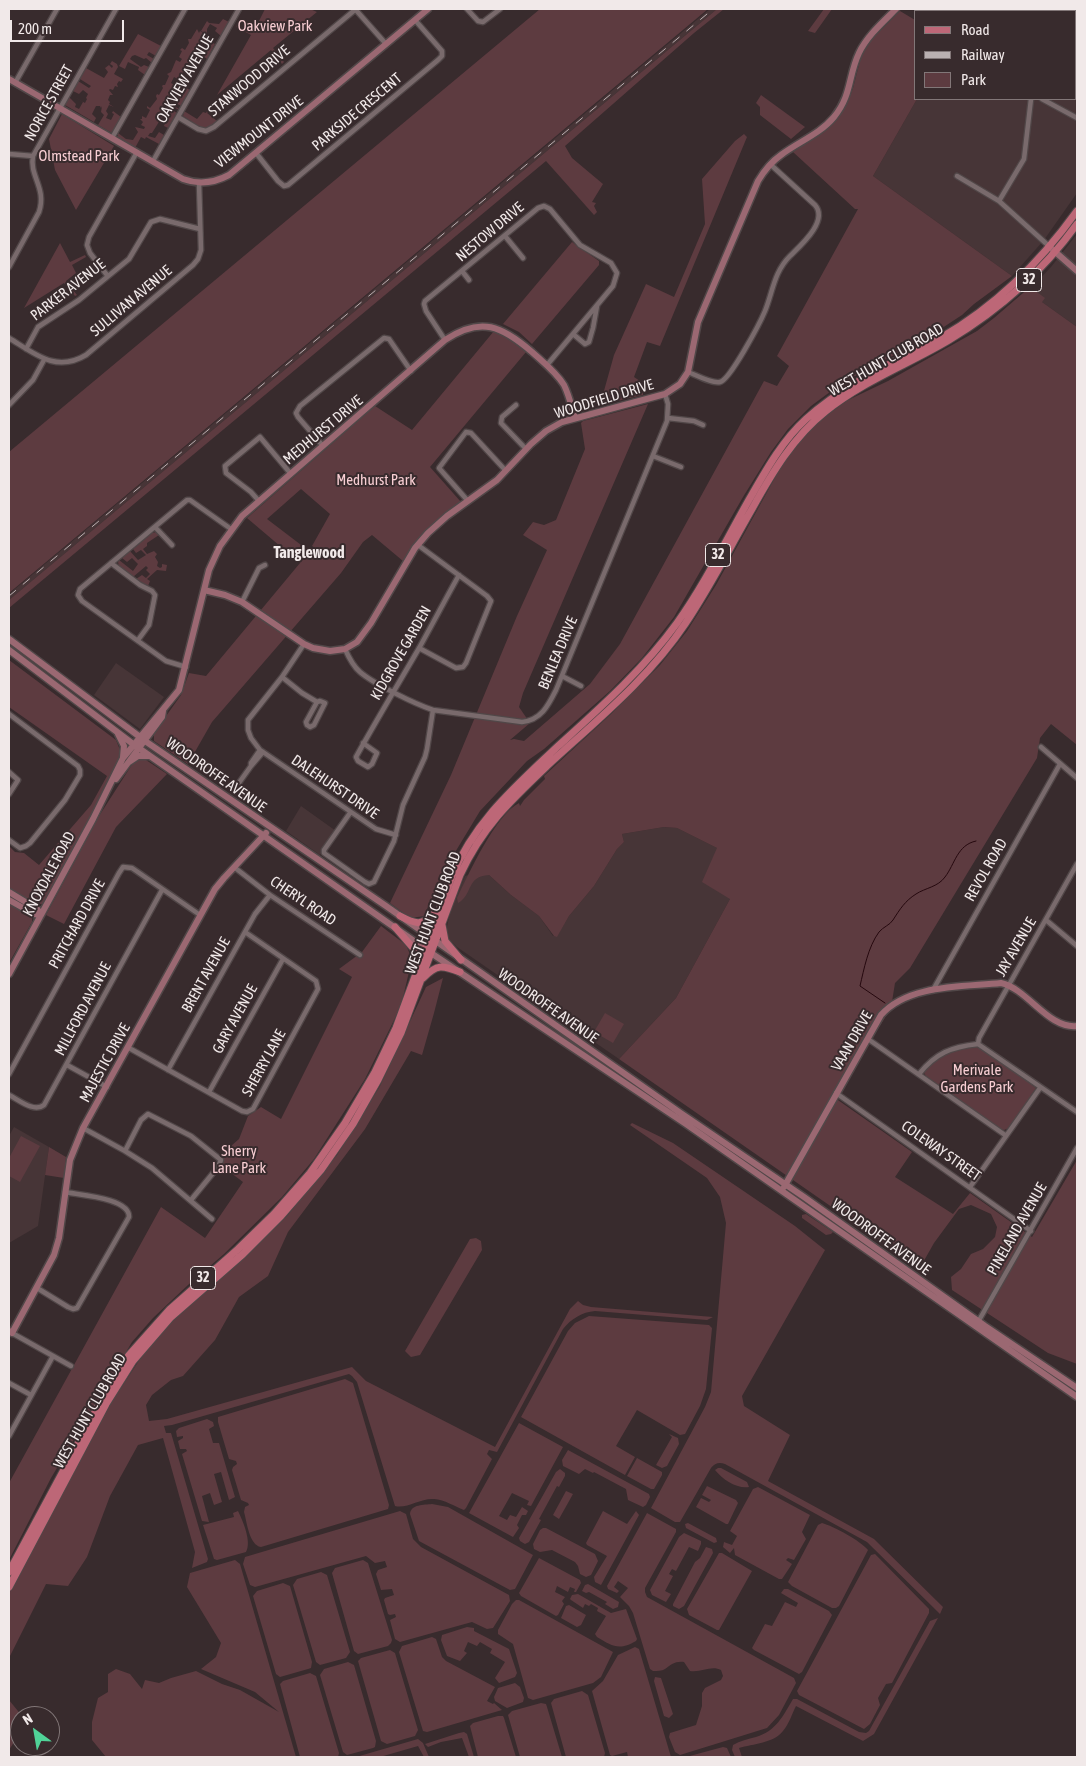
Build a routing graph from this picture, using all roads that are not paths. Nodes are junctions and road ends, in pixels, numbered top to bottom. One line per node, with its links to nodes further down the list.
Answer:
1 (57, 9): 12 (street)
2 (116, 9): 15 (street, NORICE STREET)
3 (185, 9): 18 (street)
4 (239, 9): 16 (street, OAKVIEW AVENUE)
5 (356, 9): 11 (street); 16 (street, STANWOOD DRIVE)
6 (428, 9): 10 (street, VIEWMOUNT DRIVE)
7 (467, 9): 8 (street)
8 (500, 9)
9 (896, 9): 24 (street)
10 (415, 20): 11 (street, VIEWMOUNT DRIVE); 20 (street, PARKSIDE CRESCENT)
11 (386, 44): 20 (street, VIEWMOUNT DRIVE)
12 (12, 81): 15 (street)
13 (1030, 100): 27 (street)
14 (1044, 100): 17 (street)
15 (59, 109): 18 (street); 22 (street, NORICE STREET)
16 (178, 116): 23 (street, OAKVIEW AVENUE)
17 (1077, 118)
18 (112, 138): 19 (street)
19 (137, 152): 23 (street); 37 (street)
20 (256, 153): 26 (street, VIEWMOUNT DRIVE)
21 (9, 154): 22 (street)
22 (33, 156): 34 (street, NORICE STREET)
23 (153, 161): 26 (street)
24 (770, 164): 47 (street); 47 (street)
25 (956, 176): 27 (street)
26 (199, 183): 30 (street, SULLIVAN AVENUE)
27 (999, 202): 32 (street)
28 (1077, 210): 32 (main road, WEST HUNT CLUB ROAD / 32)
29 (1077, 224): 32 (main road, WEST HUNT CLUB ROAD / 32)
30 (200, 229): 37 (street, PARKER AVENUE); 44 (street, SULLIVAN AVENUE)
31 (505, 236): 33 (street); 35 (street, NESTOW DRIVE); 39 (street, NESTOW DRIVE)
32 (1052, 249): 36 (street); 111 (main road, WEST HUNT CLUB ROAD / 32); 116 (main road, WEST HUNT CLUB ROAD / 32)
33 (523, 258)
34 (9, 267)
35 (462, 271): 38 (street); 42 (street, NESTOW DRIVE)
36 (1077, 271)
37 (107, 276): 43 (street, PARKER AVENUE)
38 (469, 280)
39 (597, 306): 40 (street, NESTOW DRIVE); 40 (street, NESTOW DRIVE)
40 (573, 334): 45 (street, NESTOW DRIVE)
41 (9, 338): 43 (street)
42 (445, 340): 45 (street, MEDHURST DRIVE); 46 (street, MEDHURST DRIVE)
43 (26, 348): 44 (street)
44 (44, 360): 49 (street)
45 (547, 365): 51 (street, MEDHURST DRIVE)
46 (411, 371): 54 (street, MEDHURST DRIVE); 54 (street)
47 (688, 372): 48 (street, WOODFIELD DRIVE)
48 (665, 394): 51 (street, WOODFIELD DRIVE); 52 (street, BENLEA DRIVE)
49 (9, 405)
50 (516, 405): 55 (street)
51 (575, 418): 55 (street, WOODFIELD DRIVE)
52 (668, 418): 53 (street); 56 (street, BENLEA DRIVE)
53 (703, 426)
54 (323, 446): 59 (street, MEDHURST DRIVE)
55 (526, 449): 58 (street, WOODFIELD DRIVE)
56 (653, 456): 57 (street); 78 (street, BENLEA DRIVE)
57 (681, 467)
58 (506, 471): 61 (street, WOODFIELD DRIVE); 61 (street)
59 (291, 474): 60 (street, MEDHURST DRIVE); 60 (street)
60 (259, 501): 63 (street, MEDHURST DRIVE)
61 (468, 501): 64 (street, WOODFIELD DRIVE)
62 (155, 527): 63 (street); 65 (street); 66 (street)
63 (232, 529): 69 (street, MEDHURST DRIVE)
64 (418, 545): 68 (street); 76 (street, WOODFIELD DRIVE)
65 (172, 546)
66 (111, 563): 72 (street); 72 (street)
67 (266, 564): 70 (street)
68 (459, 575): 74 (street, KIDGROVE GARDEN); 74 (street)
69 (204, 590): 70 (street); 77 (street, MEDHURST DRIVE)
70 (242, 602): 73 (street)
71 (9, 639): 86 (street, WOODROFFE AVENUE)
72 (138, 640): 77 (street)
73 (304, 644): 76 (street); 79 (street, DALEHURST DRIVE)
74 (419, 648): 81 (street, KIDGROVE GARDEN)
75 (9, 650): 85 (street, WOODROFFE AVENUE)
76 (345, 650): 81 (street, BENLEA DRIVE)
77 (186, 667): 86 (street, MEDHURST DRIVE)
78 (562, 676): 80 (street); 83 (street, BENLEA DRIVE)
79 (282, 677): 82 (street); 90 (street, DALEHURST DRIVE)
80 (581, 686)
81 (393, 691): 83 (street, BENLEA DRIVE); 87 (street, KIDGROVE GARDEN)
82 (317, 702): 82 (street)
83 (432, 710): 101 (street)
84 (9, 714): 102 (street)
85 (116, 731): 88 (street, WOODROFFE AVENUE); 92 (street)
86 (142, 738): 88 (street, KNOXDALE ROAD); 99 (street, WOODROFFE AVENUE)
87 (364, 744): 87 (street, KIDGROVE GARDEN)
88 (136, 746): 91 (street, WOODROFFE AVENUE); 92 (street, KNOXDALE ROAD)
89 (1041, 747): 93 (street)
90 (262, 751): 96 (street); 98 (street, DALEHURST DRIVE)
91 (151, 756): 92 (street); 100 (street, WOODROFFE AVENUE)
92 (124, 762): 112 (street, KNOXDALE ROAD)
93 (1060, 764): 95 (street); 130 (street, REVOL ROAD)
94 (9, 772): 97 (street)
95 (1077, 778)
96 (236, 787)
97 (9, 794)
98 (350, 813): 101 (street, DALEHURST DRIVE); 101 (street)
99 (270, 828): 100 (street, MAJESTIC DRIVE); 103 (street, WOODROFFE AVENUE)
100 (264, 835): 104 (street, WOODROFFE AVENUE); 106 (street, MAJESTIC DRIVE)
101 (396, 835)
102 (9, 840)
103 (310, 855): 104 (street); 114 (street, WOODROFFE AVENUE)
104 (304, 863): 117 (street, WOODROFFE AVENUE)
105 (1077, 864): 115 (street, JAY AVENUE)
106 (234, 867): 109 (street, CHERYL ROAD); 113 (street, MAJESTIC DRIVE)
107 (162, 890): 113 (street, PRITCHARD DRIVE); 137 (street, MILLFORD AVENUE); 139 (street, PRITCHARD DRIVE)
108 (9, 892): 112 (street)
109 (270, 895): 118 (street, BRENT AVENUE); 122 (street, CHERYL ROAD)
110 (9, 900): 112 (street)
111 (438, 910): 114 (main road); 119 (main road, WEST HUNT CLUB ROAD / 32)
112 (41, 915): 127 (street, KNOXDALE ROAD)
113 (200, 916): 136 (street, MAJESTIC DRIVE)
114 (400, 916): 119 (street, WOODROFFE AVENUE)
115 (1046, 920): 120 (street); 129 (street, JAY AVENUE)
116 (442, 923): 119 (main road, WEST HUNT CLUB ROAD / 32); 124 (main road)
117 (395, 927): 121 (street, WOODROFFE AVENUE); 125 (main road)
118 (245, 932): 123 (street, SHERRY LANE); 138 (street, BRENT AVENUE)
119 (432, 939): 121 (main road, WEST HUNT CLUB ROAD / 32); 124 (street, WOODROFFE AVENUE)
120 (1077, 946)
121 (428, 951): 125 (main road, WEST HUNT CLUB ROAD / 32); 126 (street, WOODROFFE AVENUE); 128 (main road, WEST HUNT CLUB ROAD / 32)
122 (360, 955)
123 (283, 959): 143 (street, GARY AVENUE); 143 (street, SHERRY LANE)
124 (461, 960): 131 (street, WOODROFFE AVENUE)
125 (418, 968): 167 (main road, WEST HUNT CLUB ROAD / 32)
126 (460, 972): 128 (main road); 132 (street, WOODROFFE AVENUE)
127 (9, 974)
128 (421, 980): 168 (main road, WEST HUNT CLUB ROAD / 32)
129 (1009, 985): 130 (street, VAAN DRIVE); 133 (street); 135 (street, JAY AVENUE)
130 (933, 990): 134 (street, VAAN DRIVE)
131 (529, 1008): 132 (street); 151 (street, WOODROFFE AVENUE)
132 (525, 1015): 151 (street, WOODROFFE AVENUE)
133 (1077, 1026)
134 (868, 1038): 140 (street); 144 (street, VAAN DRIVE)
135 (978, 1044): 140 (street); 142 (street)
136 (129, 1048): 138 (street, SHERRY LANE); 141 (street, MAJESTIC DRIVE)
137 (67, 1065): 141 (street); 145 (street, MILLFORD AVENUE)
138 (168, 1070): 143 (street, SHERRY LANE)
139 (9, 1074)
140 (919, 1074): 148 (street)
141 (106, 1087): 147 (street, MAJESTIC DRIVE)
142 (1040, 1088): 146 (street); 148 (street)
143 (210, 1092)
144 (836, 1093): 151 (street, VAAN DRIVE); 152 (street, COLEWAY STREET)
145 (9, 1095)
146 (1077, 1112)
147 (83, 1128): 150 (street); 153 (street, MAJESTIC DRIVE)
148 (1005, 1135): 152 (street)
149 (1077, 1148): 156 (street, PINELAND AVENUE)
150 (125, 1151): 154 (street); 154 (street)
151 (784, 1187): 158 (street, WOODROFFE AVENUE); 165 (street, WOODROFFE AVENUE)
152 (970, 1187): 156 (street, COLEWAY STREET)
153 (65, 1192): 157 (street, MAJESTIC DRIVE); 157 (street)
154 (191, 1200): 155 (street)
155 (212, 1219)
156 (1031, 1231): 158 (street, PINELAND AVENUE)
157 (37, 1288): 159 (street, MAJESTIC DRIVE)
158 (978, 1322): 163 (street, WOODROFFE AVENUE)
159 (10, 1332): 160 (street)
160 (53, 1356): 161 (street); 164 (street)
161 (71, 1366)
162 (9, 1383): 164 (street)
163 (1077, 1388)
164 (31, 1395): 166 (street)
165 (1077, 1397)
166 (9, 1436)
167 (9, 1572)
168 (9, 1587)

